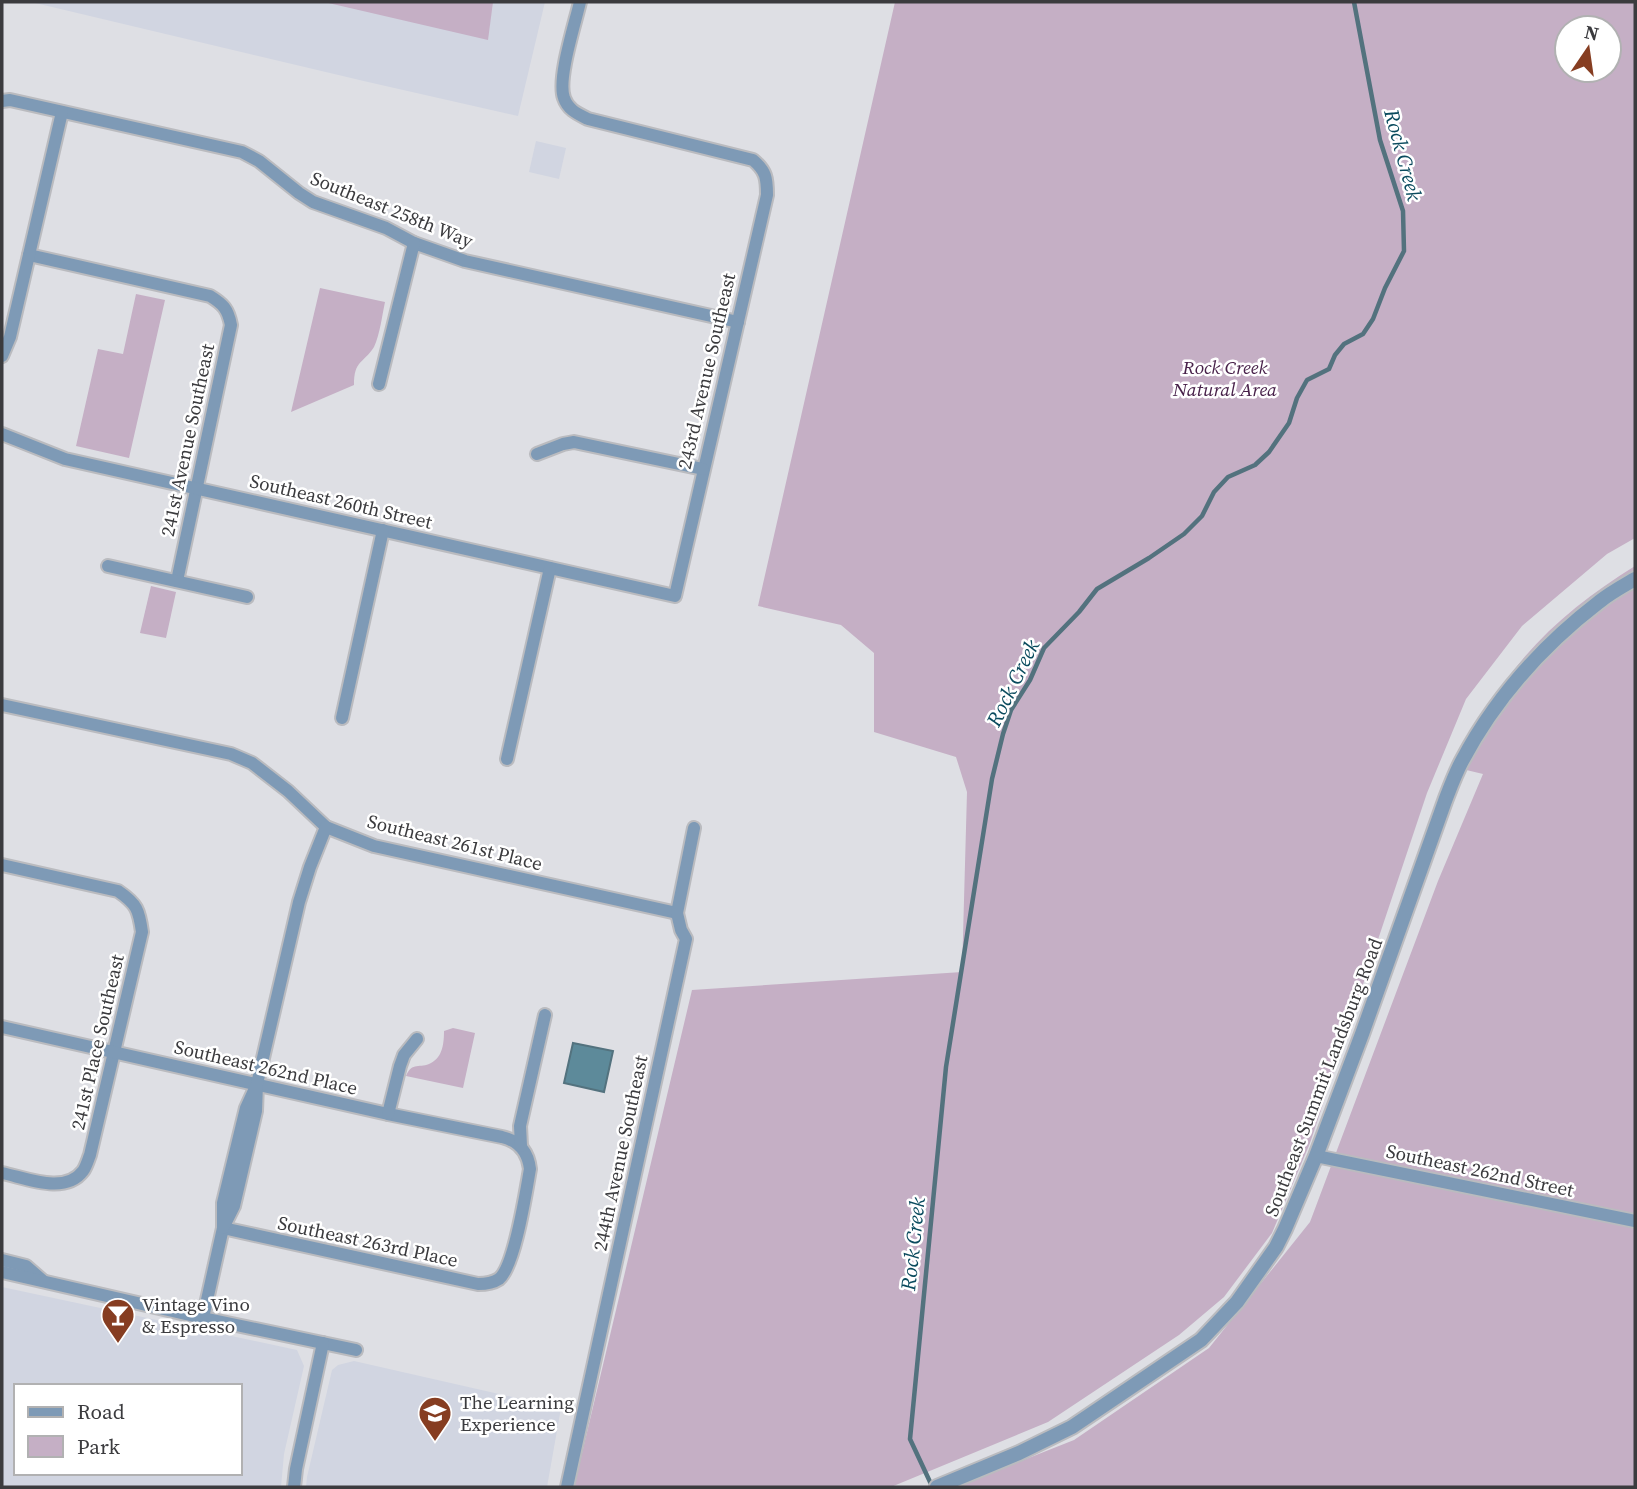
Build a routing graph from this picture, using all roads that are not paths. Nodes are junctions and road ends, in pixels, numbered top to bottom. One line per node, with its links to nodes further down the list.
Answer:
1 (580, 2): 6 (street, 243rd Avenue Southeast)
2 (2, 101): 3 (street, Southeast 258th Way)
3 (62, 112): 4 (street, Southeast 258th Way); 5 (street)
4 (414, 243): 6 (street, Southeast 258th Way); 8 (street)
5 (29, 255): 7 (street); 12 (street, 241st Avenue Southeast)
6 (737, 322): 11 (street, 243rd Avenue Southeast)
7 (2, 356)
8 (379, 384)
9 (2, 434): 12 (street, Southeast 260th Street)
10 (537, 454): 11 (street)
11 (703, 469): 18 (street, 243rd Avenue Southeast)
12 (196, 488): 13 (street, Southeast 260th Street); 17 (street, 241st Avenue Southeast)
13 (383, 530): 15 (street, Southeast 260th Street); 21 (street)
14 (107, 566): 17 (street)
15 (550, 568): 18 (street, Southeast 260th Street); 22 (street)
16 (1635, 579): 34 (street, Southeast Summit Landsburg Road)
17 (177, 581): 19 (street)
18 (675, 596)
19 (247, 597)
20 (2, 705): 23 (street, Southeast 261st Place)
21 (342, 718)
22 (507, 759)
23 (326, 827): 26 (street, Southeast 261st Place); 31 (street)
24 (694, 828): 26 (street, 244th Avenue Southeast)
25 (2, 865): 30 (street, 241st Place Southeast)
26 (677, 913): 45 (street, 244th Avenue Southeast)
27 (545, 1015): 33 (street)
28 (2, 1027): 30 (street, Southeast 262nd Place)
29 (417, 1040): 32 (street)
30 (114, 1052): 31 (street, Southeast 262nd Place); 35 (street, 241st Place Southeast)
31 (257, 1084): 32 (street, Southeast 262nd Place); 37 (street)
32 (388, 1114): 33 (street, Southeast 262nd Place)
33 (521, 1146): 37 (street, Southeast 263rd Place)
34 (1317, 1156): 36 (street, Southeast 262nd Street); 46 (street, Southeast Summit Landsburg Road)
35 (2, 1173)
36 (1635, 1221)
37 (223, 1228): 41 (street)
38 (2, 1260): 40 (street)
39 (2, 1272): 40 (street)
40 (42, 1281): 41 (street)
41 (203, 1318): 42 (street)
42 (323, 1343): 43 (street); 44 (street)
43 (356, 1350)
44 (294, 1487)
45 (567, 1487)
46 (937, 1487)

